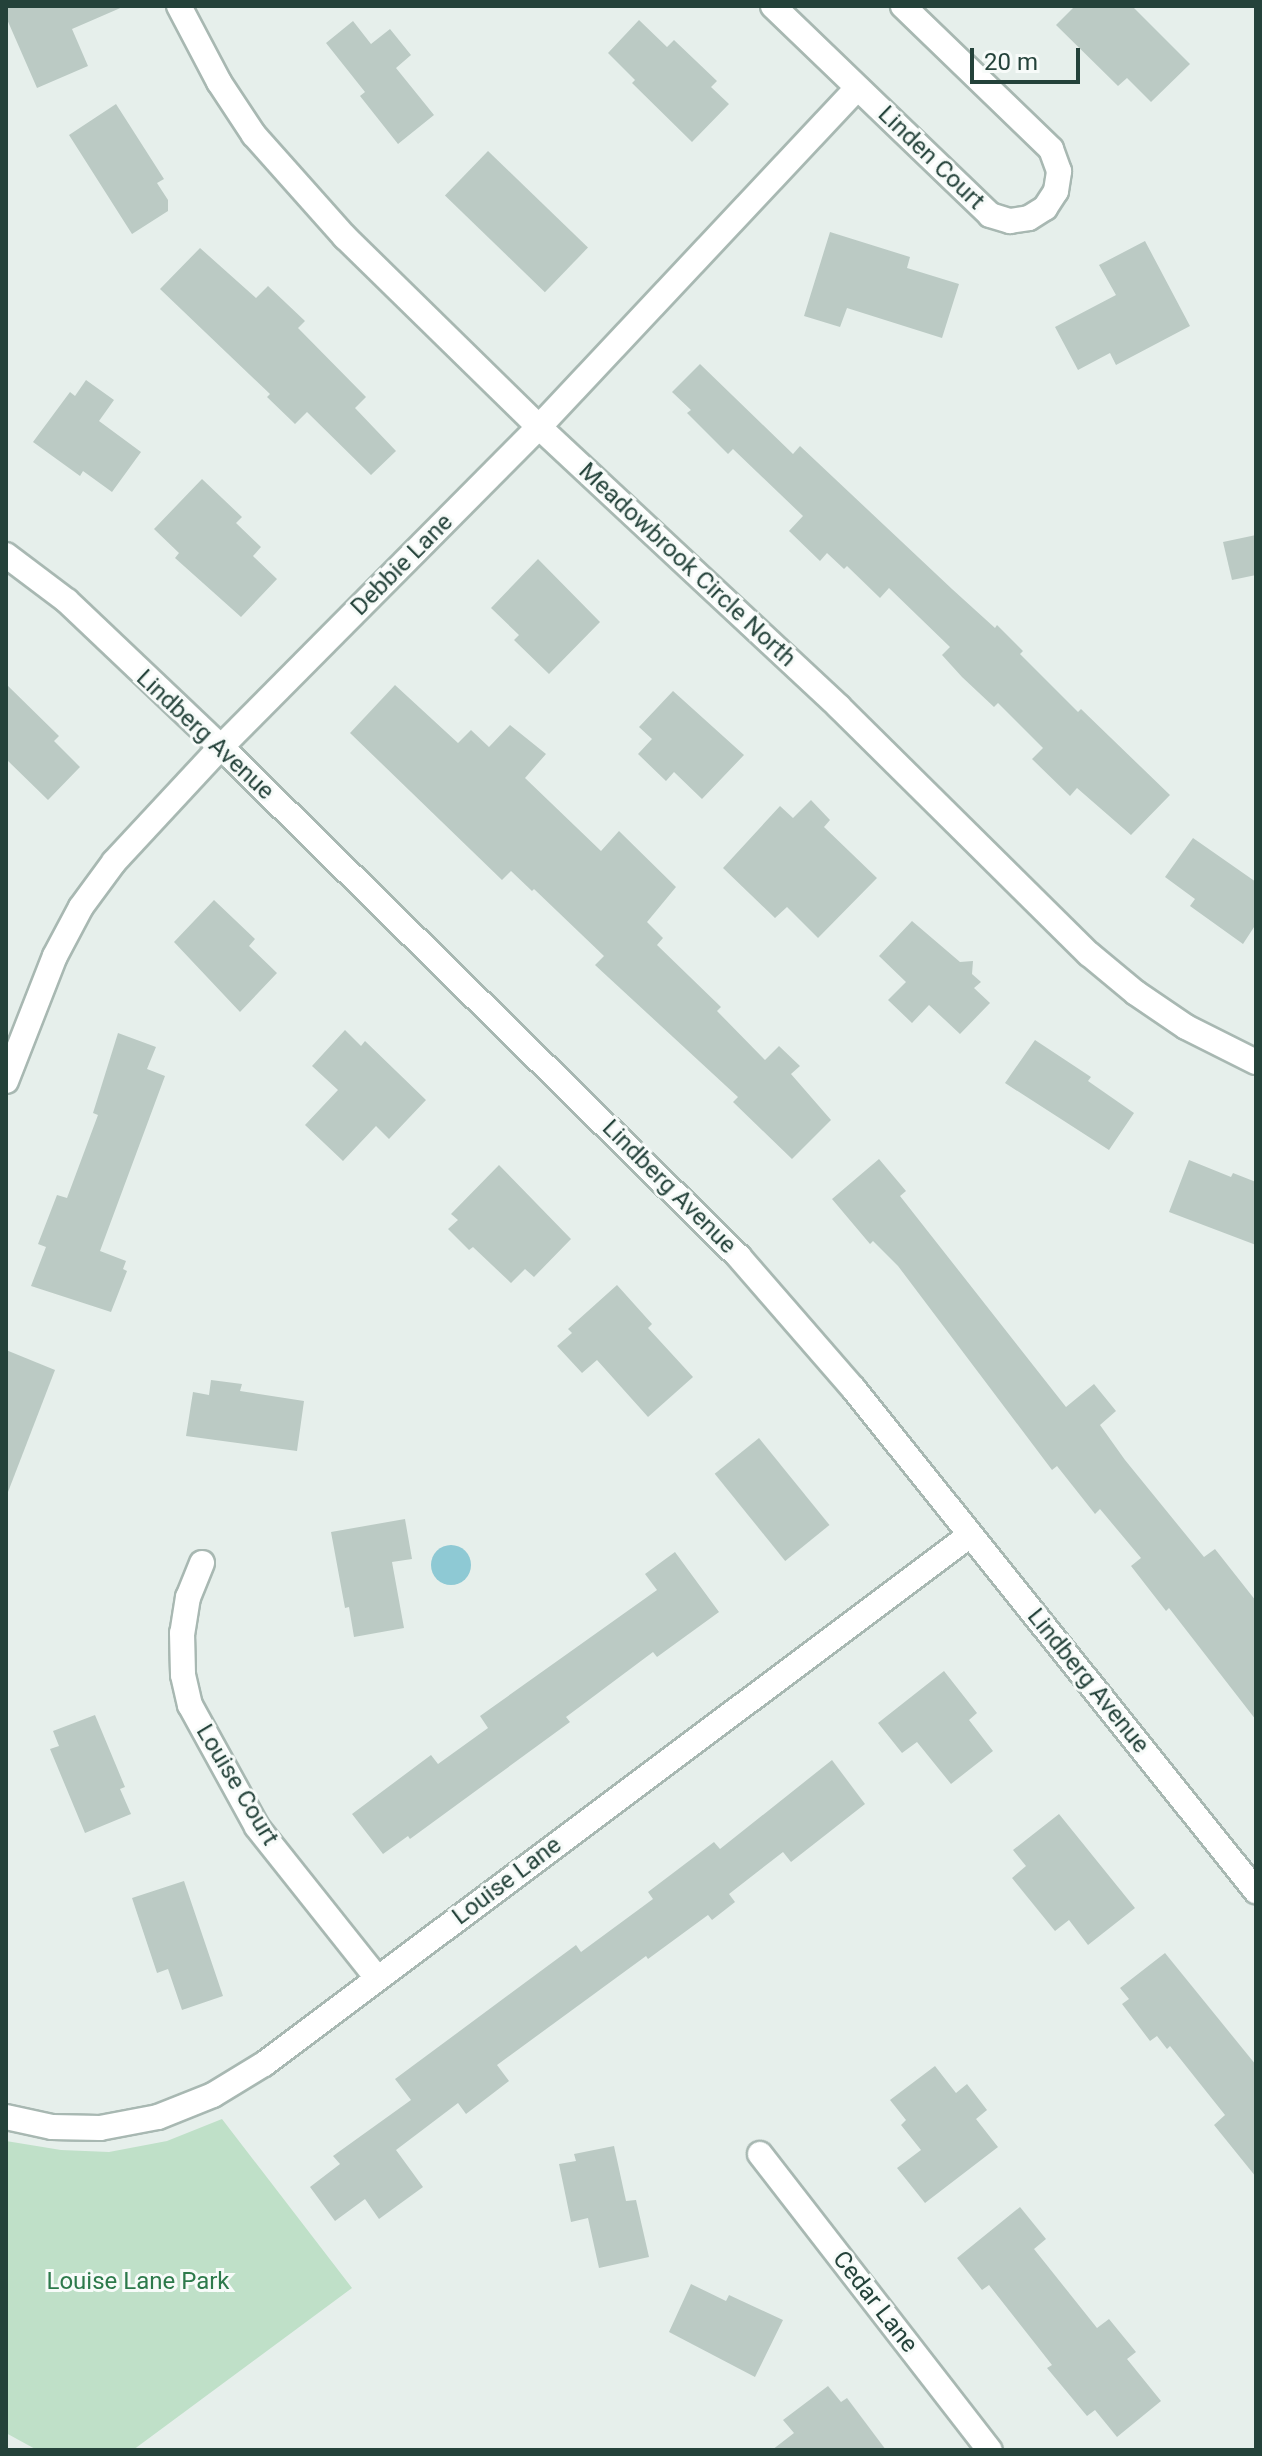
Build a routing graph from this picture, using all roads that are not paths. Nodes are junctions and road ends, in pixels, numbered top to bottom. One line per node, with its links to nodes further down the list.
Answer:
1 (179, 6): 5 (street, Meadowbrook Circle North)
2 (773, 6): 4 (street, Linden Court)
3 (903, 6): 4 (street, Linden Court)
4 (857, 88): 5 (street, Debbie Lane)
5 (539, 427): 7 (street, Debbie Lane); 8 (street, Meadowbrook Circle North)
6 (6, 555): 7 (street, Lindberg Avenue)
7 (221, 747): 9 (street, Debbie Lane); 10 (street, Lindberg Avenue)
8 (1256, 1062)
9 (6, 1081)
10 (970, 1535): 12 (street, Lindberg Avenue); 13 (street, Louise Lane)
11 (202, 1563): 13 (street, Louise Court)
12 (1256, 1891)
13 (377, 1978): 14 (street, Louise Lane)
14 (6, 2117)
15 (760, 2154): 16 (street, Cedar Lane)
16 (990, 2450)

